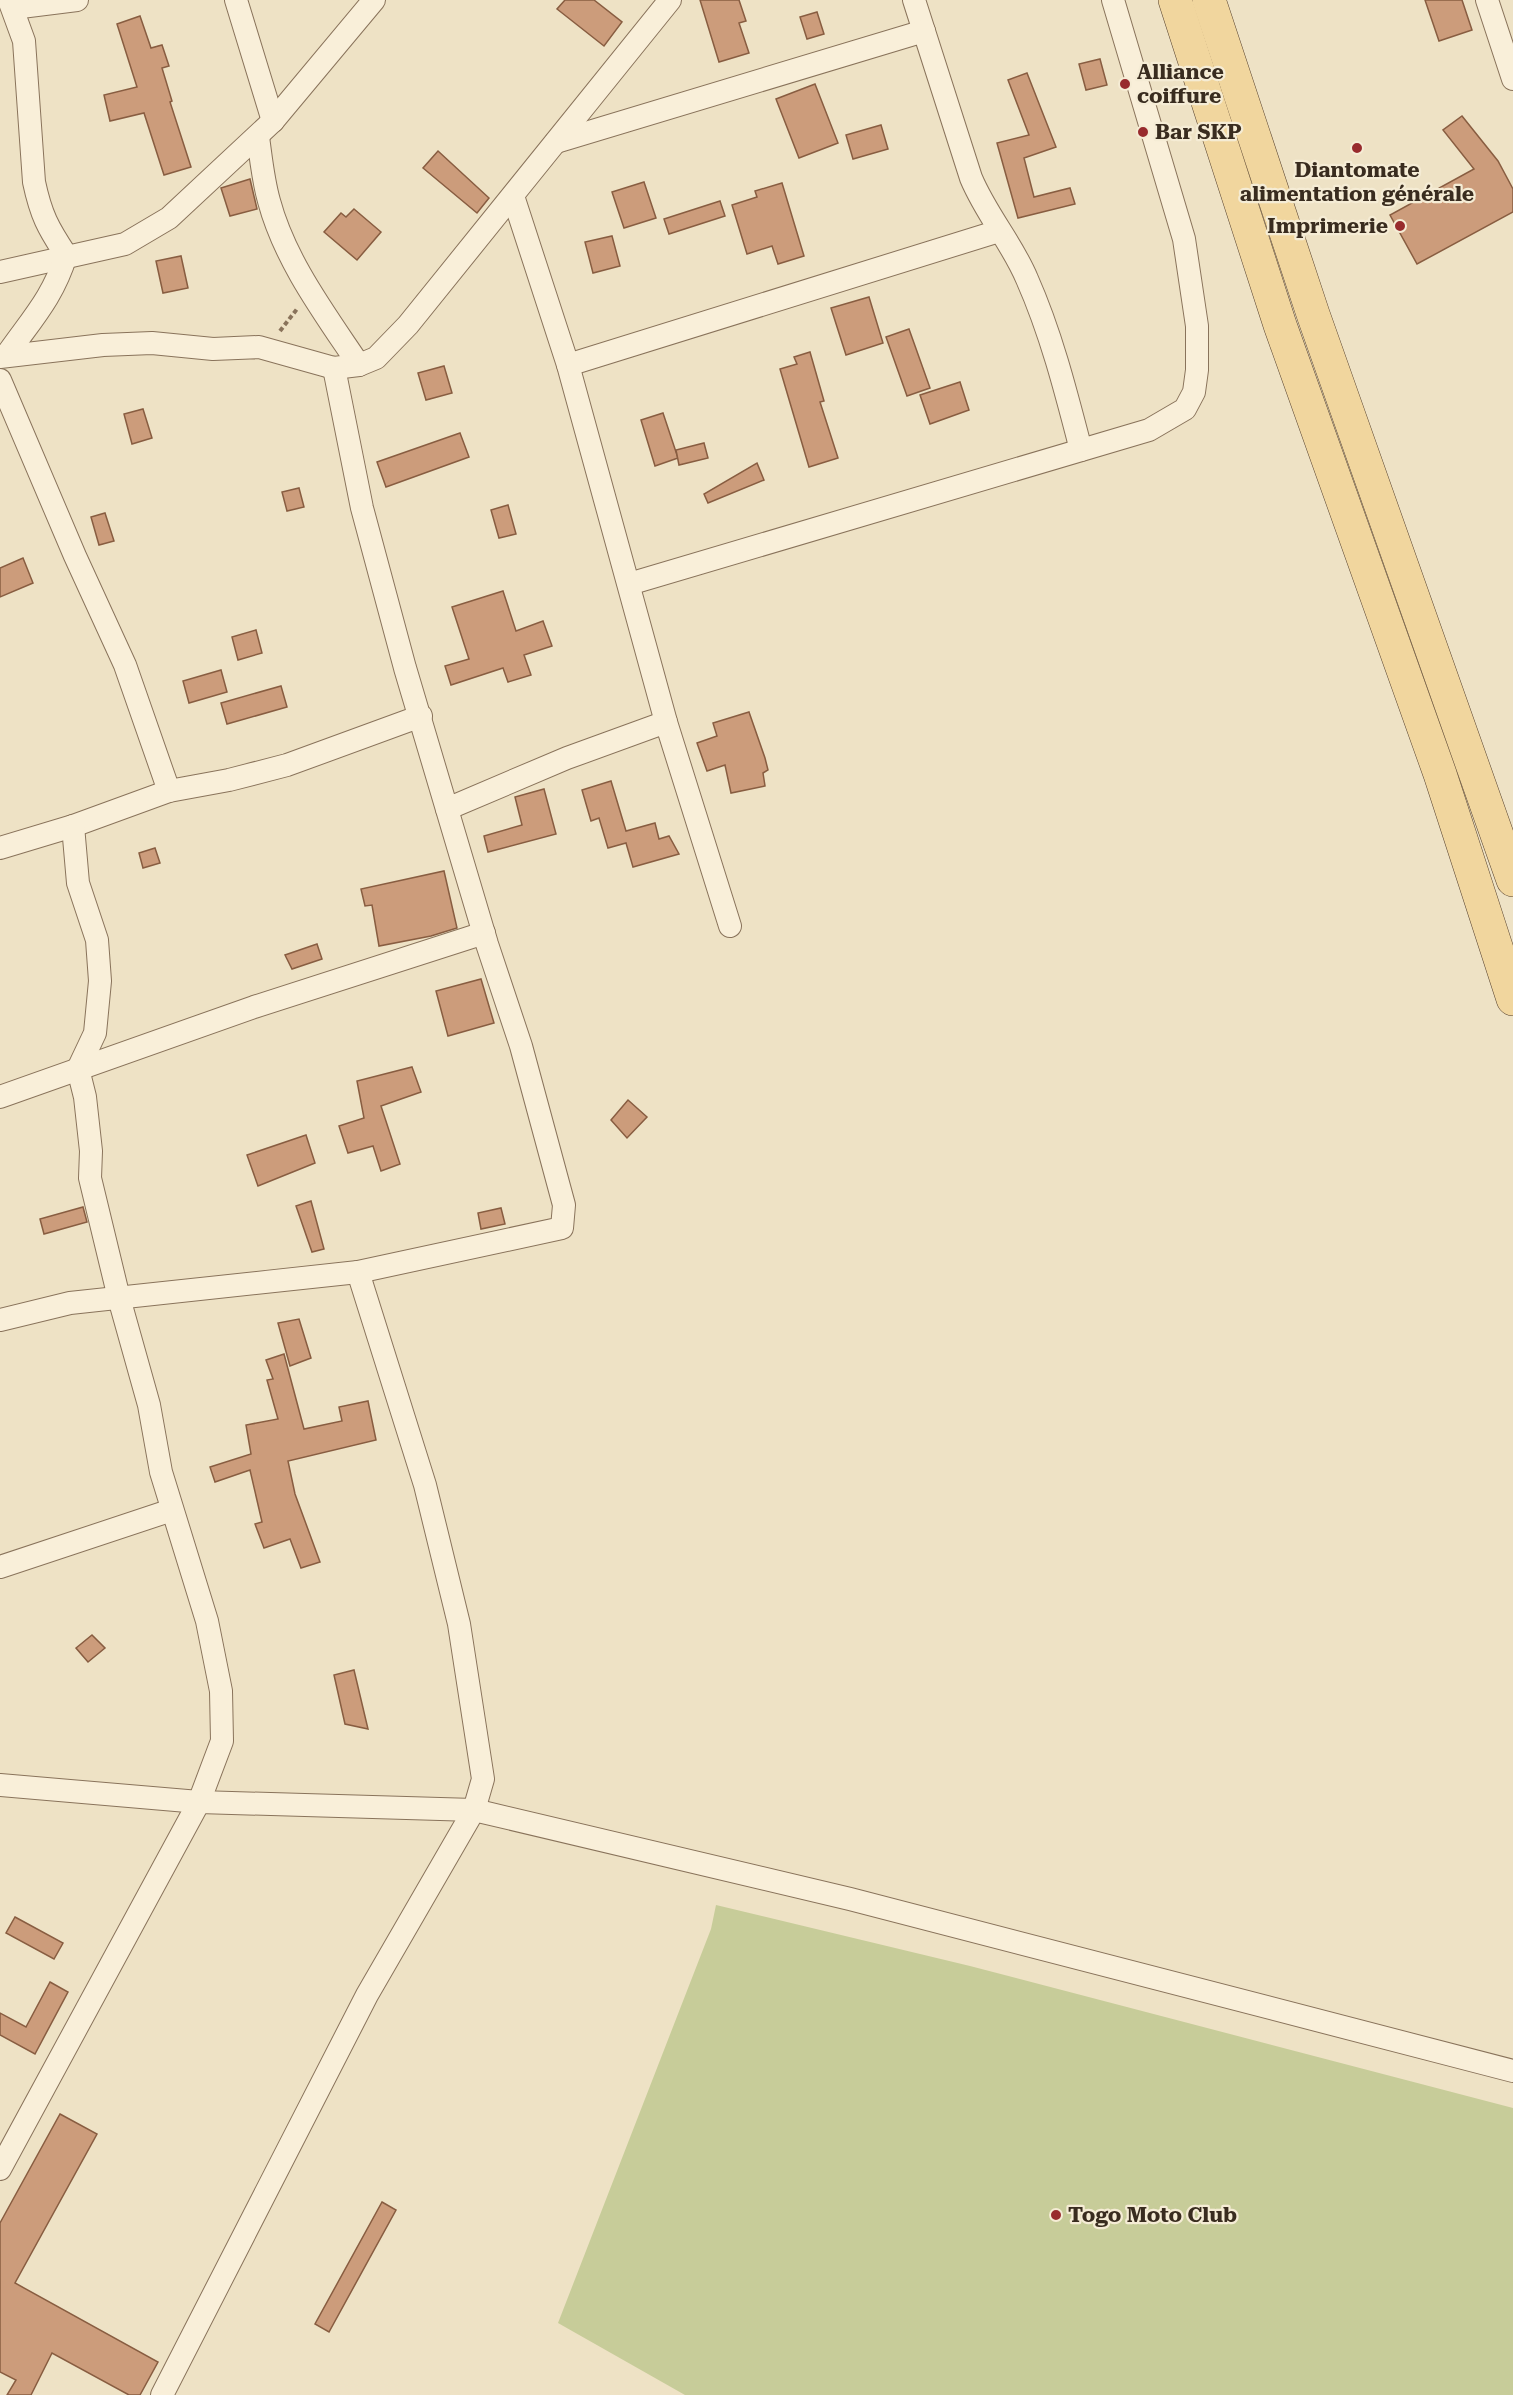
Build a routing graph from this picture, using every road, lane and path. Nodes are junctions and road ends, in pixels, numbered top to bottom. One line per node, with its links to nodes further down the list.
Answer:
1 (77, 0): 10 (street)
2 (236, 0): 13 (street)
3 (374, 0): 13 (street)
4 (670, 0): 14 (street)
5 (914, 0): 11 (street)
6 (1113, 0): 26 (street)
7 (1175, 0): 37 (main road)
8 (1209, 0): 34 (main road)
9 (1487, 0): 12 (street)
10 (11, 4): 17 (street)
11 (924, 31): 14 (street); 16 (street)
12 (1513, 79)
13 (265, 129): 17 (street); 19 (street)
14 (556, 141): 15 (street)
15 (513, 196): 22 (street); 23 (street)
16 (999, 231): 23 (street); 26 (street)
17 (66, 255): 18 (street); 21 (street)
18 (0, 272)
19 (304, 282): 20 (path); 22 (street)
20 (259, 347): 21 (street); 24 (street)
21 (3, 356)
22 (359, 365): 24 (street)
23 (568, 365): 27 (street)
24 (333, 368): 28 (street)
25 (0, 380): 30 (street)
26 (1081, 450): 27 (street)
27 (629, 584): 29 (street)
28 (421, 716): 30 (street); 31 (street)
29 (666, 722): 31 (street); 35 (street)
30 (169, 791): 32 (street)
31 (447, 809): 36 (street)
32 (73, 826): 33 (street); 38 (street)
33 (0, 848)
34 (1513, 879)
35 (729, 926)
36 (484, 933): 38 (street); 40 (street)
37 (1513, 999)
38 (78, 1070): 39 (street); 41 (street)
39 (0, 1097)
40 (358, 1272): 41 (street); 47 (street)
41 (119, 1298): 42 (street); 43 (street)
42 (0, 1320)
43 (171, 1510): 44 (street); 46 (street)
44 (0, 1567)
45 (0, 1786): 46 (street)
46 (199, 1802): 47 (street); 49 (street)
47 (474, 1810): 48 (street); 50 (street)
48 (1513, 2071)
49 (0, 2169)
50 (162, 2395)

